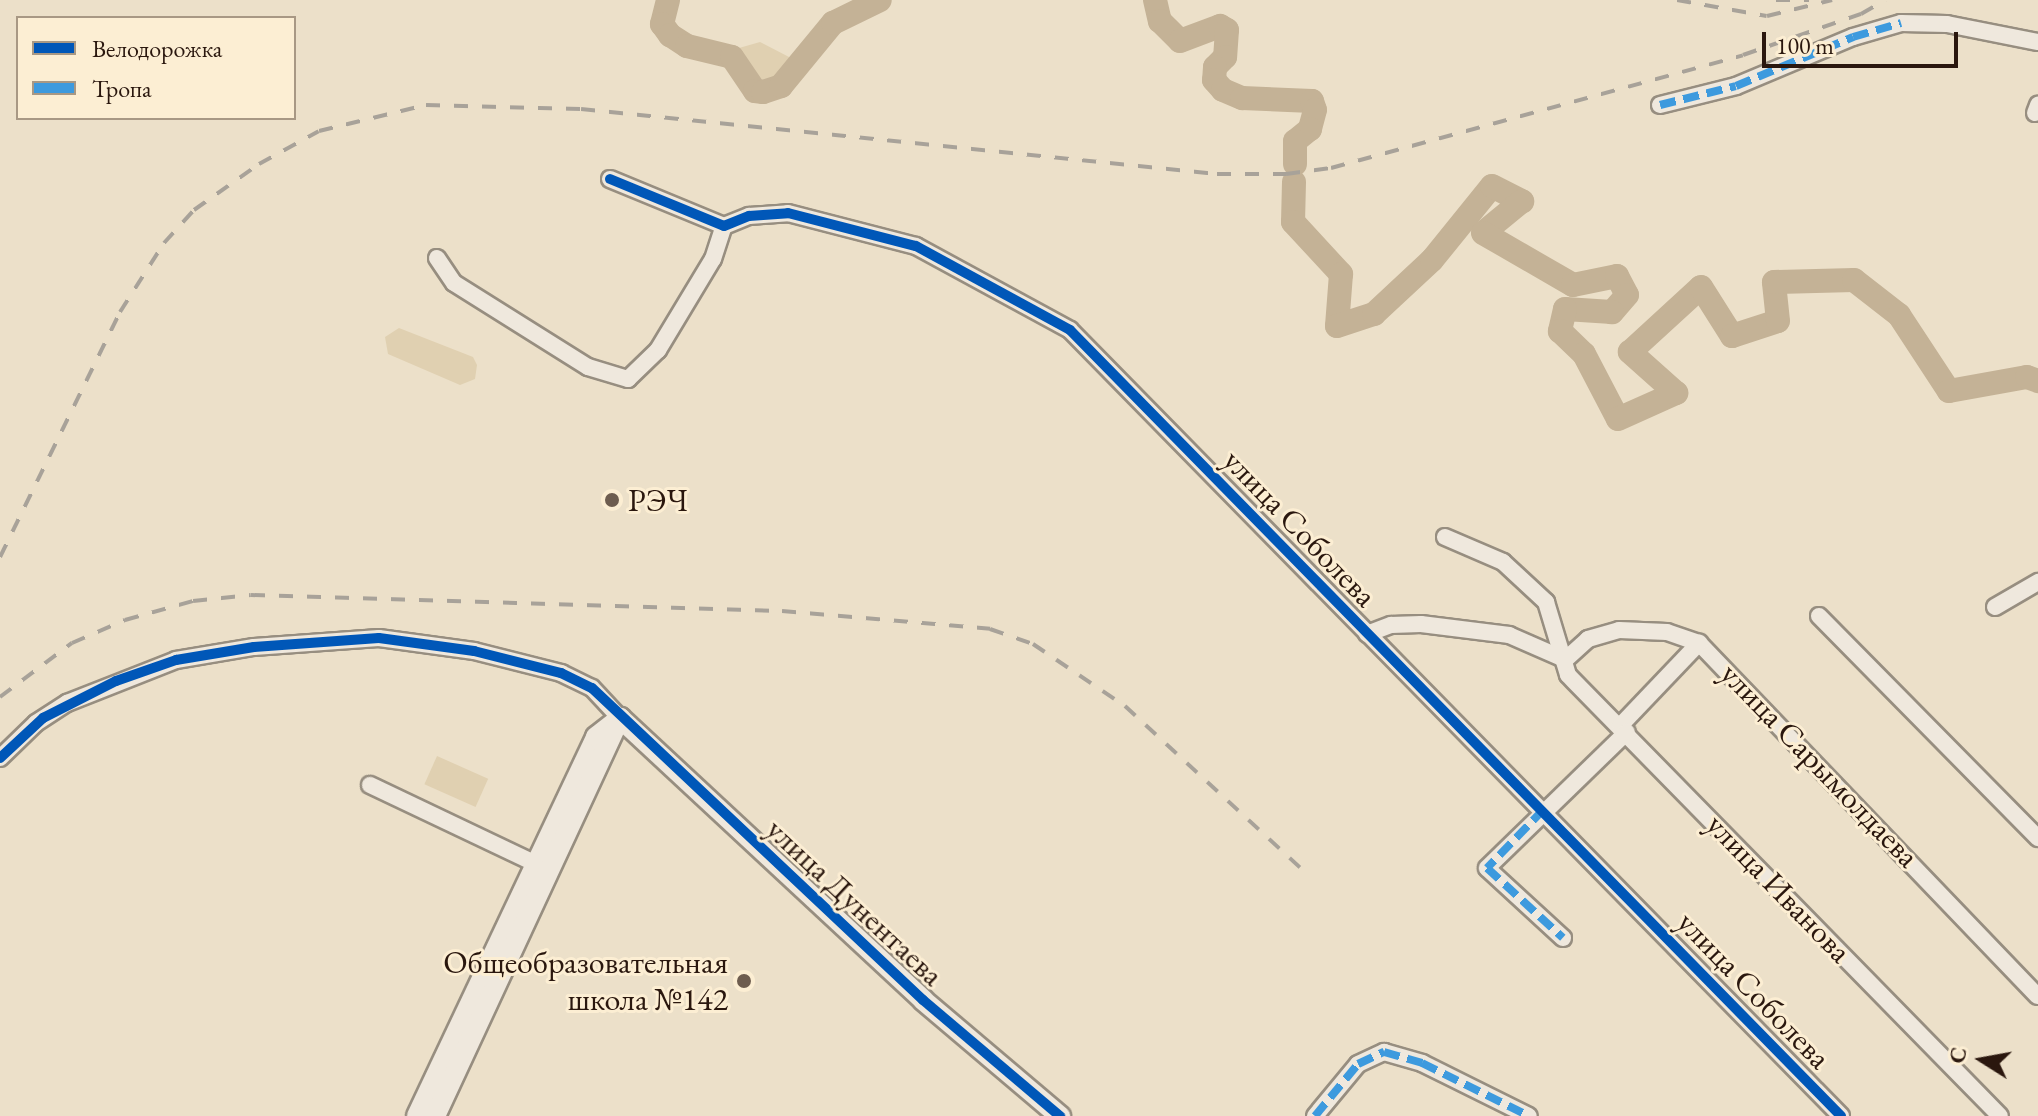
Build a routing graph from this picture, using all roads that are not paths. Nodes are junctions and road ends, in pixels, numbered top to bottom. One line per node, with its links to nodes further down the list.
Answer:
1 (2038, 42): 2 (street)
2 (1660, 105)
3 (610, 179): 4 (street)
4 (724, 226): 5 (street); 10 (street, улица Соболева)
5 (437, 258)
6 (1445, 537): 12 (street, улица Иванова)
7 (2038, 582): 8 (street)
8 (1995, 607)
9 (1819, 616): 18 (street)
10 (1367, 634): 12 (street); 17 (street, улица Соболева)
11 (1699, 643): 12 (street, улица Сарымолдаева); 14 (street); 21 (street, улица Сарымолдаева)
12 (1566, 659): 14 (street, улица Иванова)
13 (620, 718): 15 (street); 19 (street); 23 (street); 24 (street, улица Дунентаева)
14 (1624, 729): 17 (street); 28 (street, улица Иванова)
15 (0, 758)
16 (370, 785): 19 (street)
17 (1544, 809): 20 (street); 27 (street, улица Соболева)
18 (2038, 838)
19 (536, 864): 22 (street)
20 (1563, 938)
21 (2038, 996)
22 (417, 1116)
23 (435, 1116)
24 (1060, 1116)
25 (1315, 1116): 26 (street)
26 (1529, 1116)
27 (1841, 1116)
28 (2000, 1116)

